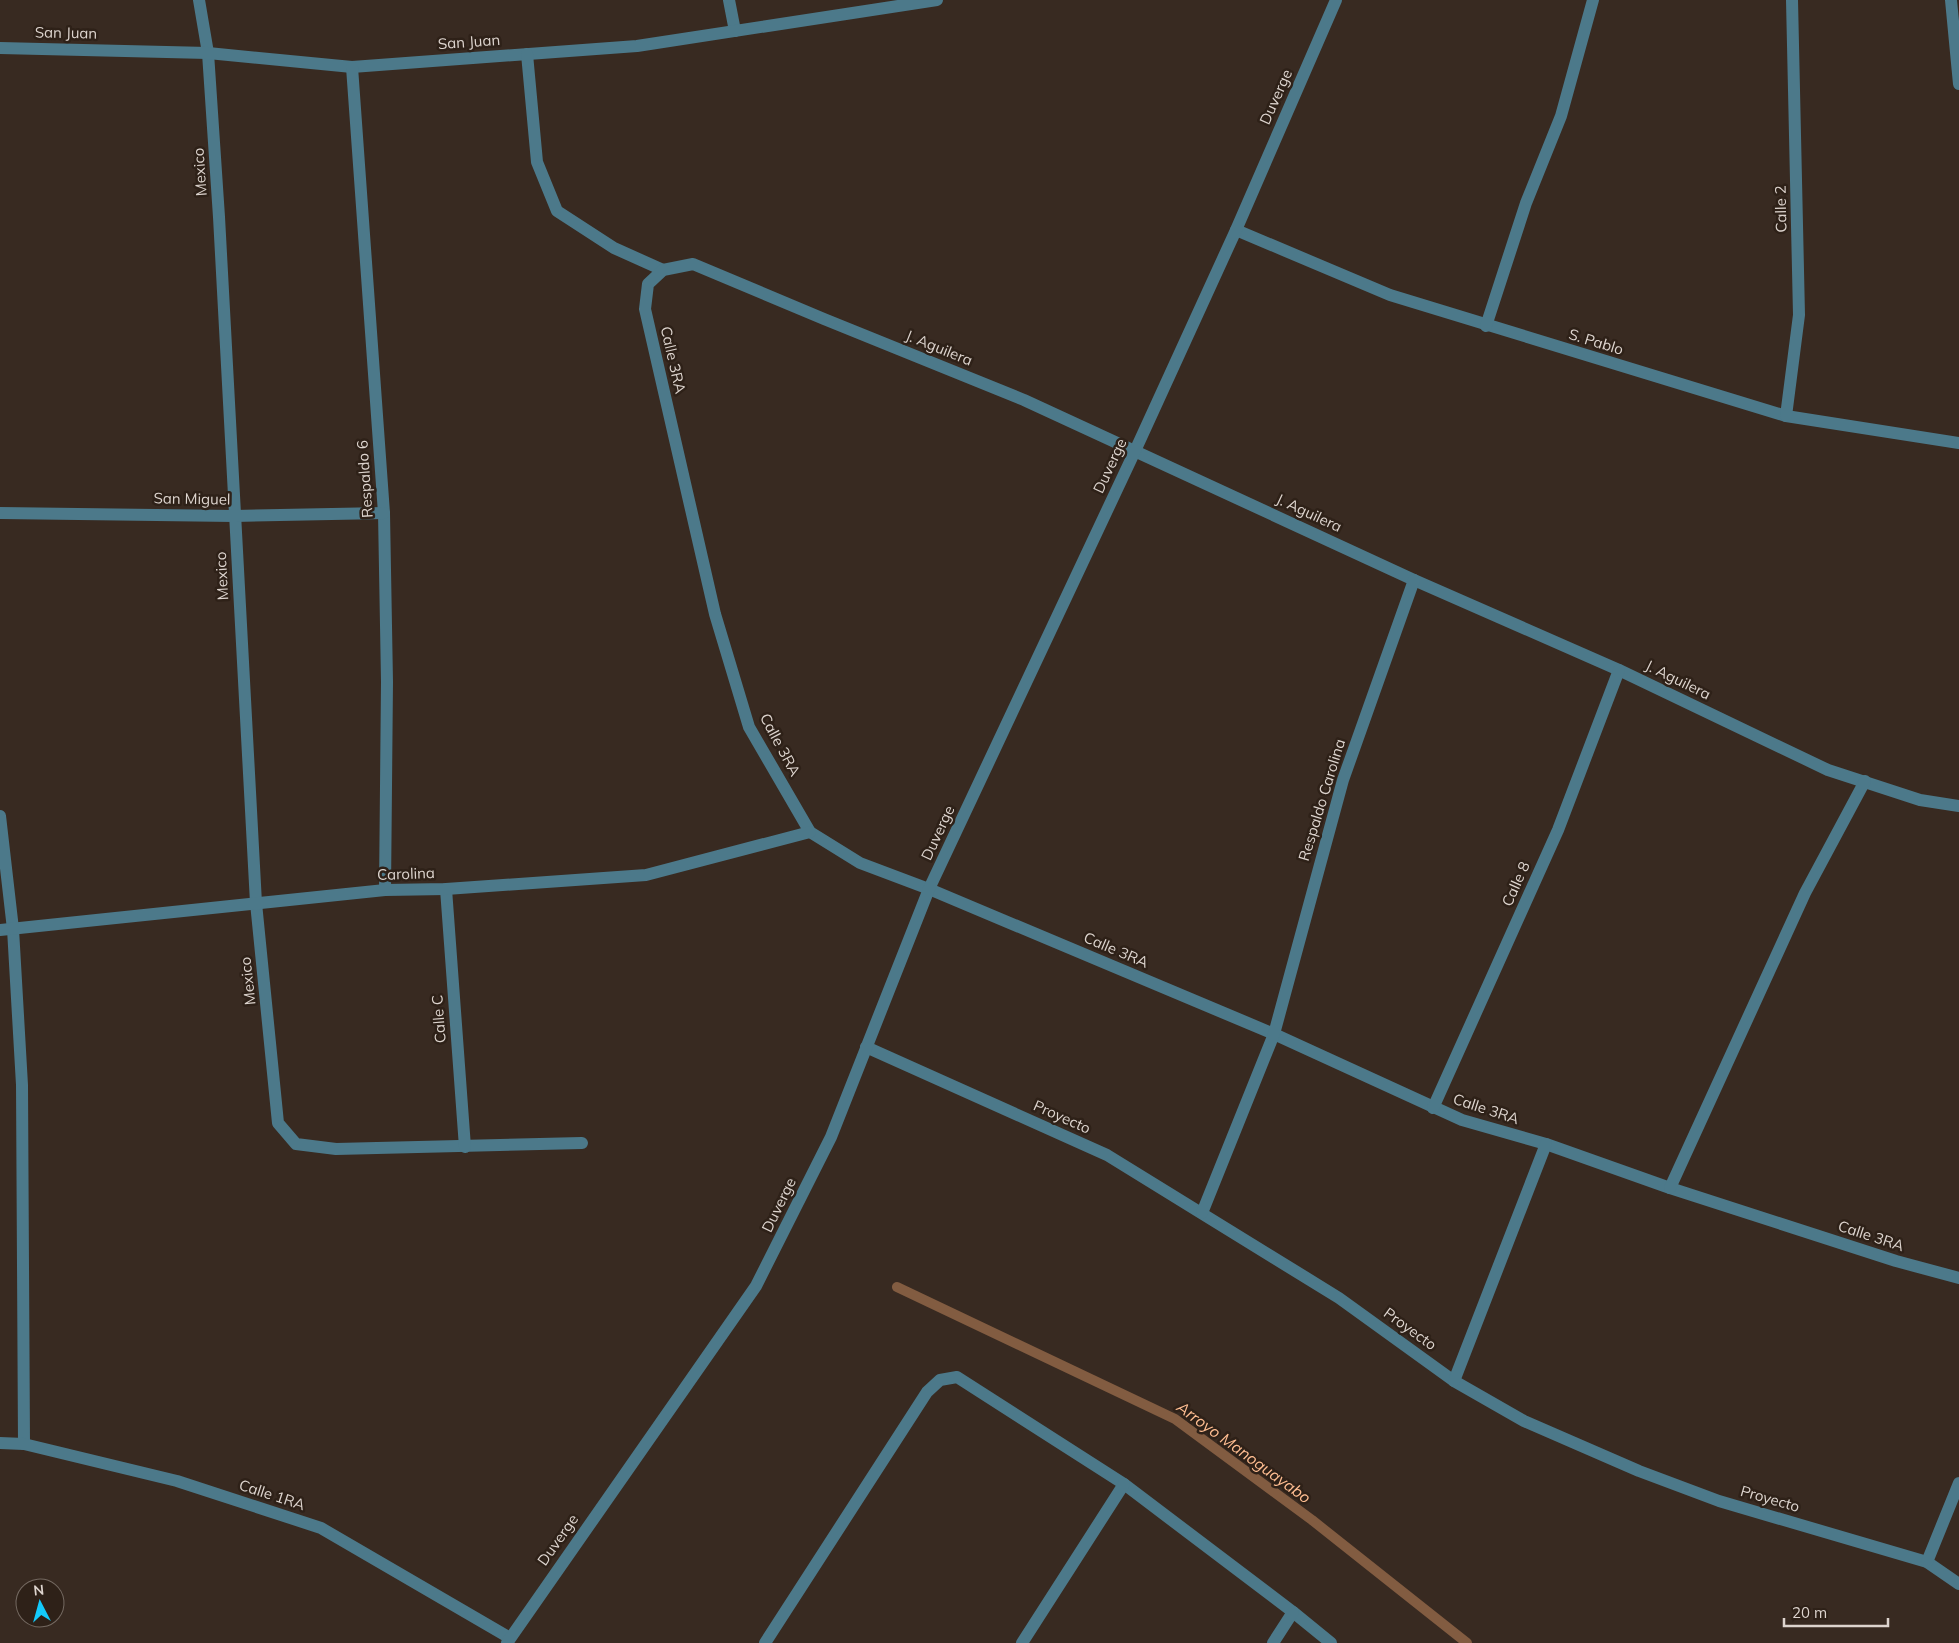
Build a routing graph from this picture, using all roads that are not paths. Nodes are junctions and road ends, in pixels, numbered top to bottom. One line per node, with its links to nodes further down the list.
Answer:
1 (199, 0): 10 (street, Mexico)
2 (729, 0): 8 (street)
3 (937, 0): 8 (street, San Juan)
4 (1336, 0): 14 (street, Duverge)
5 (1593, 0): 17 (street)
6 (1792, 0): 18 (street, Calle 2)
7 (1951, 0): 13 (street)
8 (735, 31): 11 (street, San Juan)
9 (0, 48): 10 (street, San Juan)
10 (208, 53): 12 (street, San Juan); 23 (street, Mexico)
11 (527, 54): 12 (street, San Juan); 15 (street)
12 (352, 67): 22 (street, Respaldo 6)
13 (1959, 84)
14 (1236, 230): 17 (street, S. Pablo); 20 (street, Duverge)
15 (664, 270): 16 (street, J. Aguilera); 20 (street, J. Aguilera)
16 (648, 284): 29 (street, Calle 3RA)
17 (1486, 326): 18 (street, S. Pablo)
18 (1786, 416): 19 (street, S. Pablo)
19 (1959, 443)
20 (1135, 451): 24 (street, J. Aguilera); 31 (street, Duverge)
21 (0, 513): 23 (street, San Miguel)
22 (384, 513): 23 (street, San Miguel); 32 (street, Respaldo 6)
23 (234, 516): 33 (street, Mexico)
24 (1414, 580): 25 (street, J. Aguilera); 36 (street, Respaldo Carolina)
25 (1619, 670): 26 (street, J. Aguilera); 38 (street, Calle 8)
26 (1864, 781): 27 (street, J. Aguilera); 42 (street)
27 (1959, 806)
28 (0, 816): 34 (street)
29 (810, 832): 30 (street, Carolina); 31 (street, Calle 3RA)
30 (446, 889): 32 (street, Carolina); 41 (street, Calle C)
31 (929, 889): 36 (street, Calle 3RA); 37 (street, Duverge)
32 (385, 890): 33 (street, Carolina)
33 (256, 903): 34 (street, Carolina); 41 (street, Mexico)
34 (13, 929): 35 (street, Carolina); 47 (street)
35 (0, 930)
36 (1274, 1034): 38 (street, Calle 3RA); 43 (street, Respaldo Carolina)
37 (866, 1047): 43 (street, Proyecto); 53 (street, Duverge)
38 (1433, 1108): 40 (street, Calle 3RA)
39 (582, 1143): 41 (street)
40 (1546, 1144): 42 (street, Calle 3RA); 45 (street)
41 (465, 1147)
42 (1670, 1188): 44 (street, Calle 3RA)
43 (1202, 1213): 45 (street, Proyecto)
44 (1959, 1278)
45 (1454, 1381): 50 (street, Proyecto)
46 (0, 1443): 47 (street, Calle 1RA)
47 (24, 1444): 53 (street, Calle 1RA)
48 (1959, 1483): 50 (street)
49 (1124, 1484): 52 (street); 54 (street); 55 (street)
50 (1927, 1562): 51 (street, Proyecto)
51 (1959, 1584)
52 (1292, 1612): 56 (street); 57 (street)
53 (509, 1640)
54 (765, 1643)
55 (1022, 1643)
56 (1273, 1643)
57 (1331, 1643)

